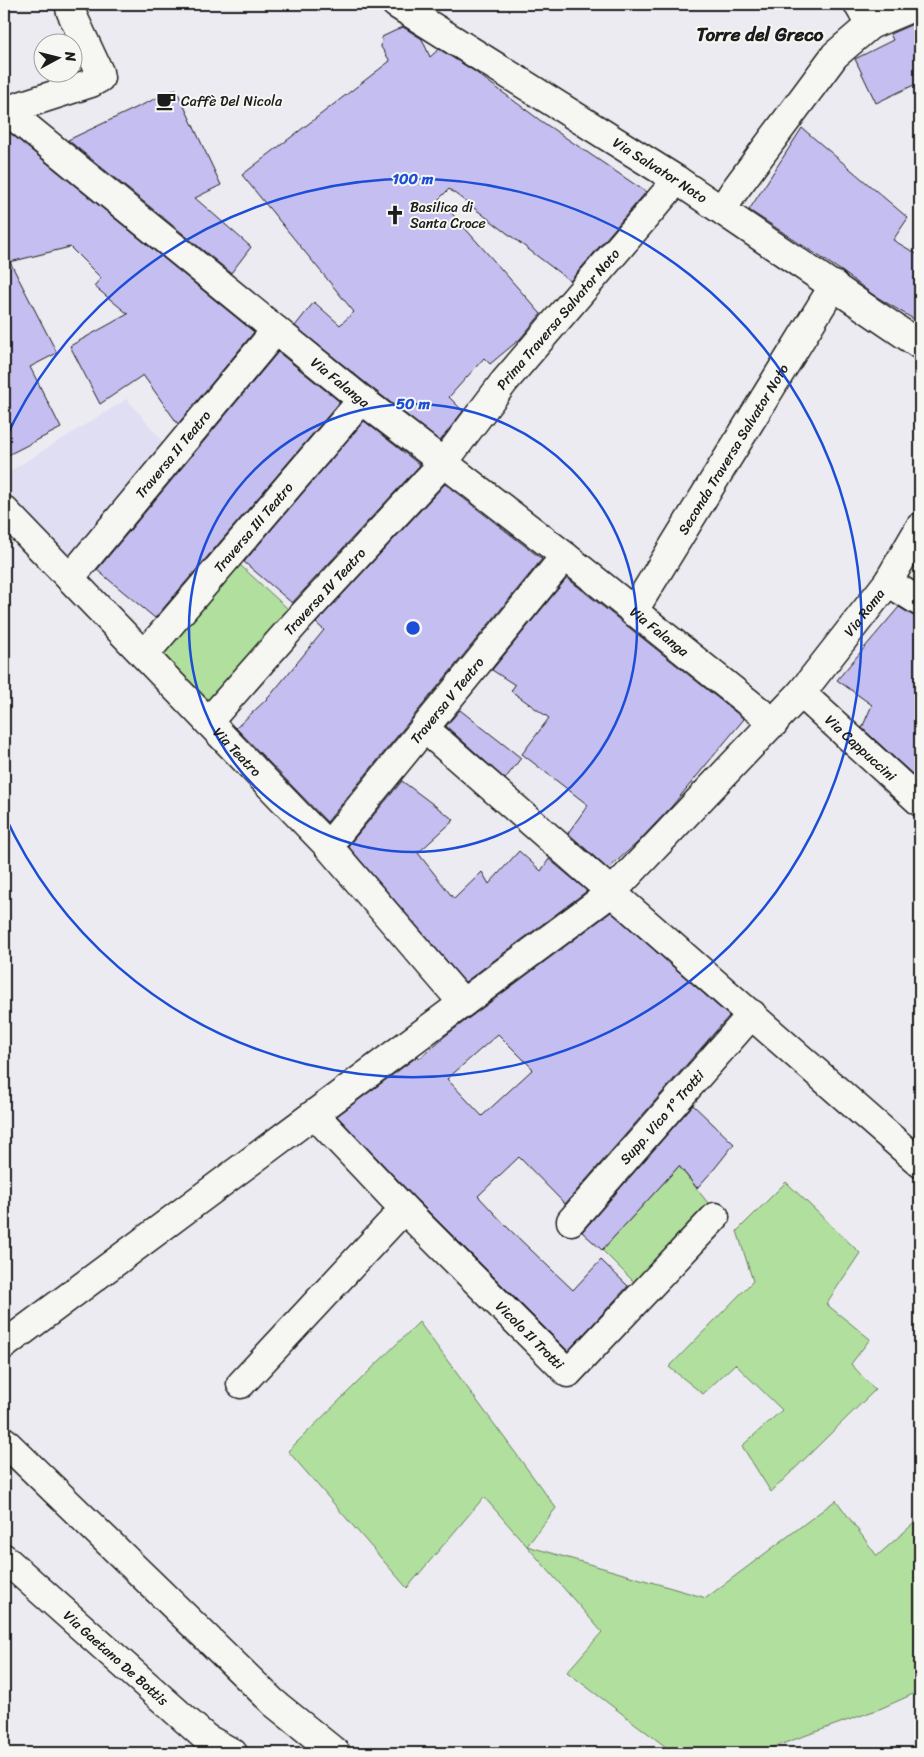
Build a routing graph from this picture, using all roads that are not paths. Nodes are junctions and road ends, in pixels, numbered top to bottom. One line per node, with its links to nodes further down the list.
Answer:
1 (69, 4): 5 (street)
2 (396, 4): 6 (street, Via Salvator Noto)
3 (920, 4): 4 (street)
4 (864, 14): 7 (street)
5 (5, 110): 9 (street, Via Falanga)
6 (677, 180): 7 (street, Via Salvator Noto); 12 (street, Prima Traversa Salvator Noto)
7 (722, 210): 8 (street, Via Salvator Noto)
8 (834, 285): 10 (street, Via Salvator Noto); 19 (street, Seconda Traversa Salvator Noto)
9 (276, 330): 11 (street, Via Falanga); 16 (street, Traversa II Teatro)
10 (920, 345)
11 (362, 400): 12 (street, Via Falanga); 20 (street, Traversa III Teatro)
12 (444, 462): 15 (street, Via Falanga); 22 (street, Traversa IV Teatro)
13 (4, 510): 16 (street, Via Teatro)
14 (920, 527): 17 (street, Via Roma)
15 (565, 556): 19 (street, Via Falanga); 24 (street, Traversa V Teatro)
16 (70, 578): 20 (street, Via Teatro)
17 (888, 582): 18 (street); 21 (street, Via Roma)
18 (920, 602)
19 (633, 612): 23 (street, Via Falanga)
20 (144, 655): 22 (street, Via Teatro)
21 (801, 693): 23 (street, Via Roma); 25 (street, Via Cappuccini)
22 (208, 722): 26 (street, Via Teatro)
23 (774, 723): 27 (street, Via Roma)
24 (424, 728): 26 (street, Traversa V Teatro); 27 (street)
25 (920, 802)
26 (328, 846): 28 (street, Via Teatro)
27 (612, 892): 28 (street, Via Roma); 29 (street)
28 (463, 1003): 30 (street, Via Roma)
29 (752, 1014): 31 (street); 34 (street, Supp. Vico 1° Trotti)
30 (314, 1114): 32 (street, Vicolo II Trotti); 35 (street, Via Roma)
31 (920, 1163)
32 (404, 1208): 33 (street, Vicolo II Trotti); 36 (street)
33 (716, 1217)
34 (571, 1221)
35 (4, 1345)
36 (241, 1384)
37 (4, 1441): 40 (street)
38 (4, 1558): 39 (street, Via Gaetano De Bottis)
39 (233, 1753)
40 (336, 1753)

